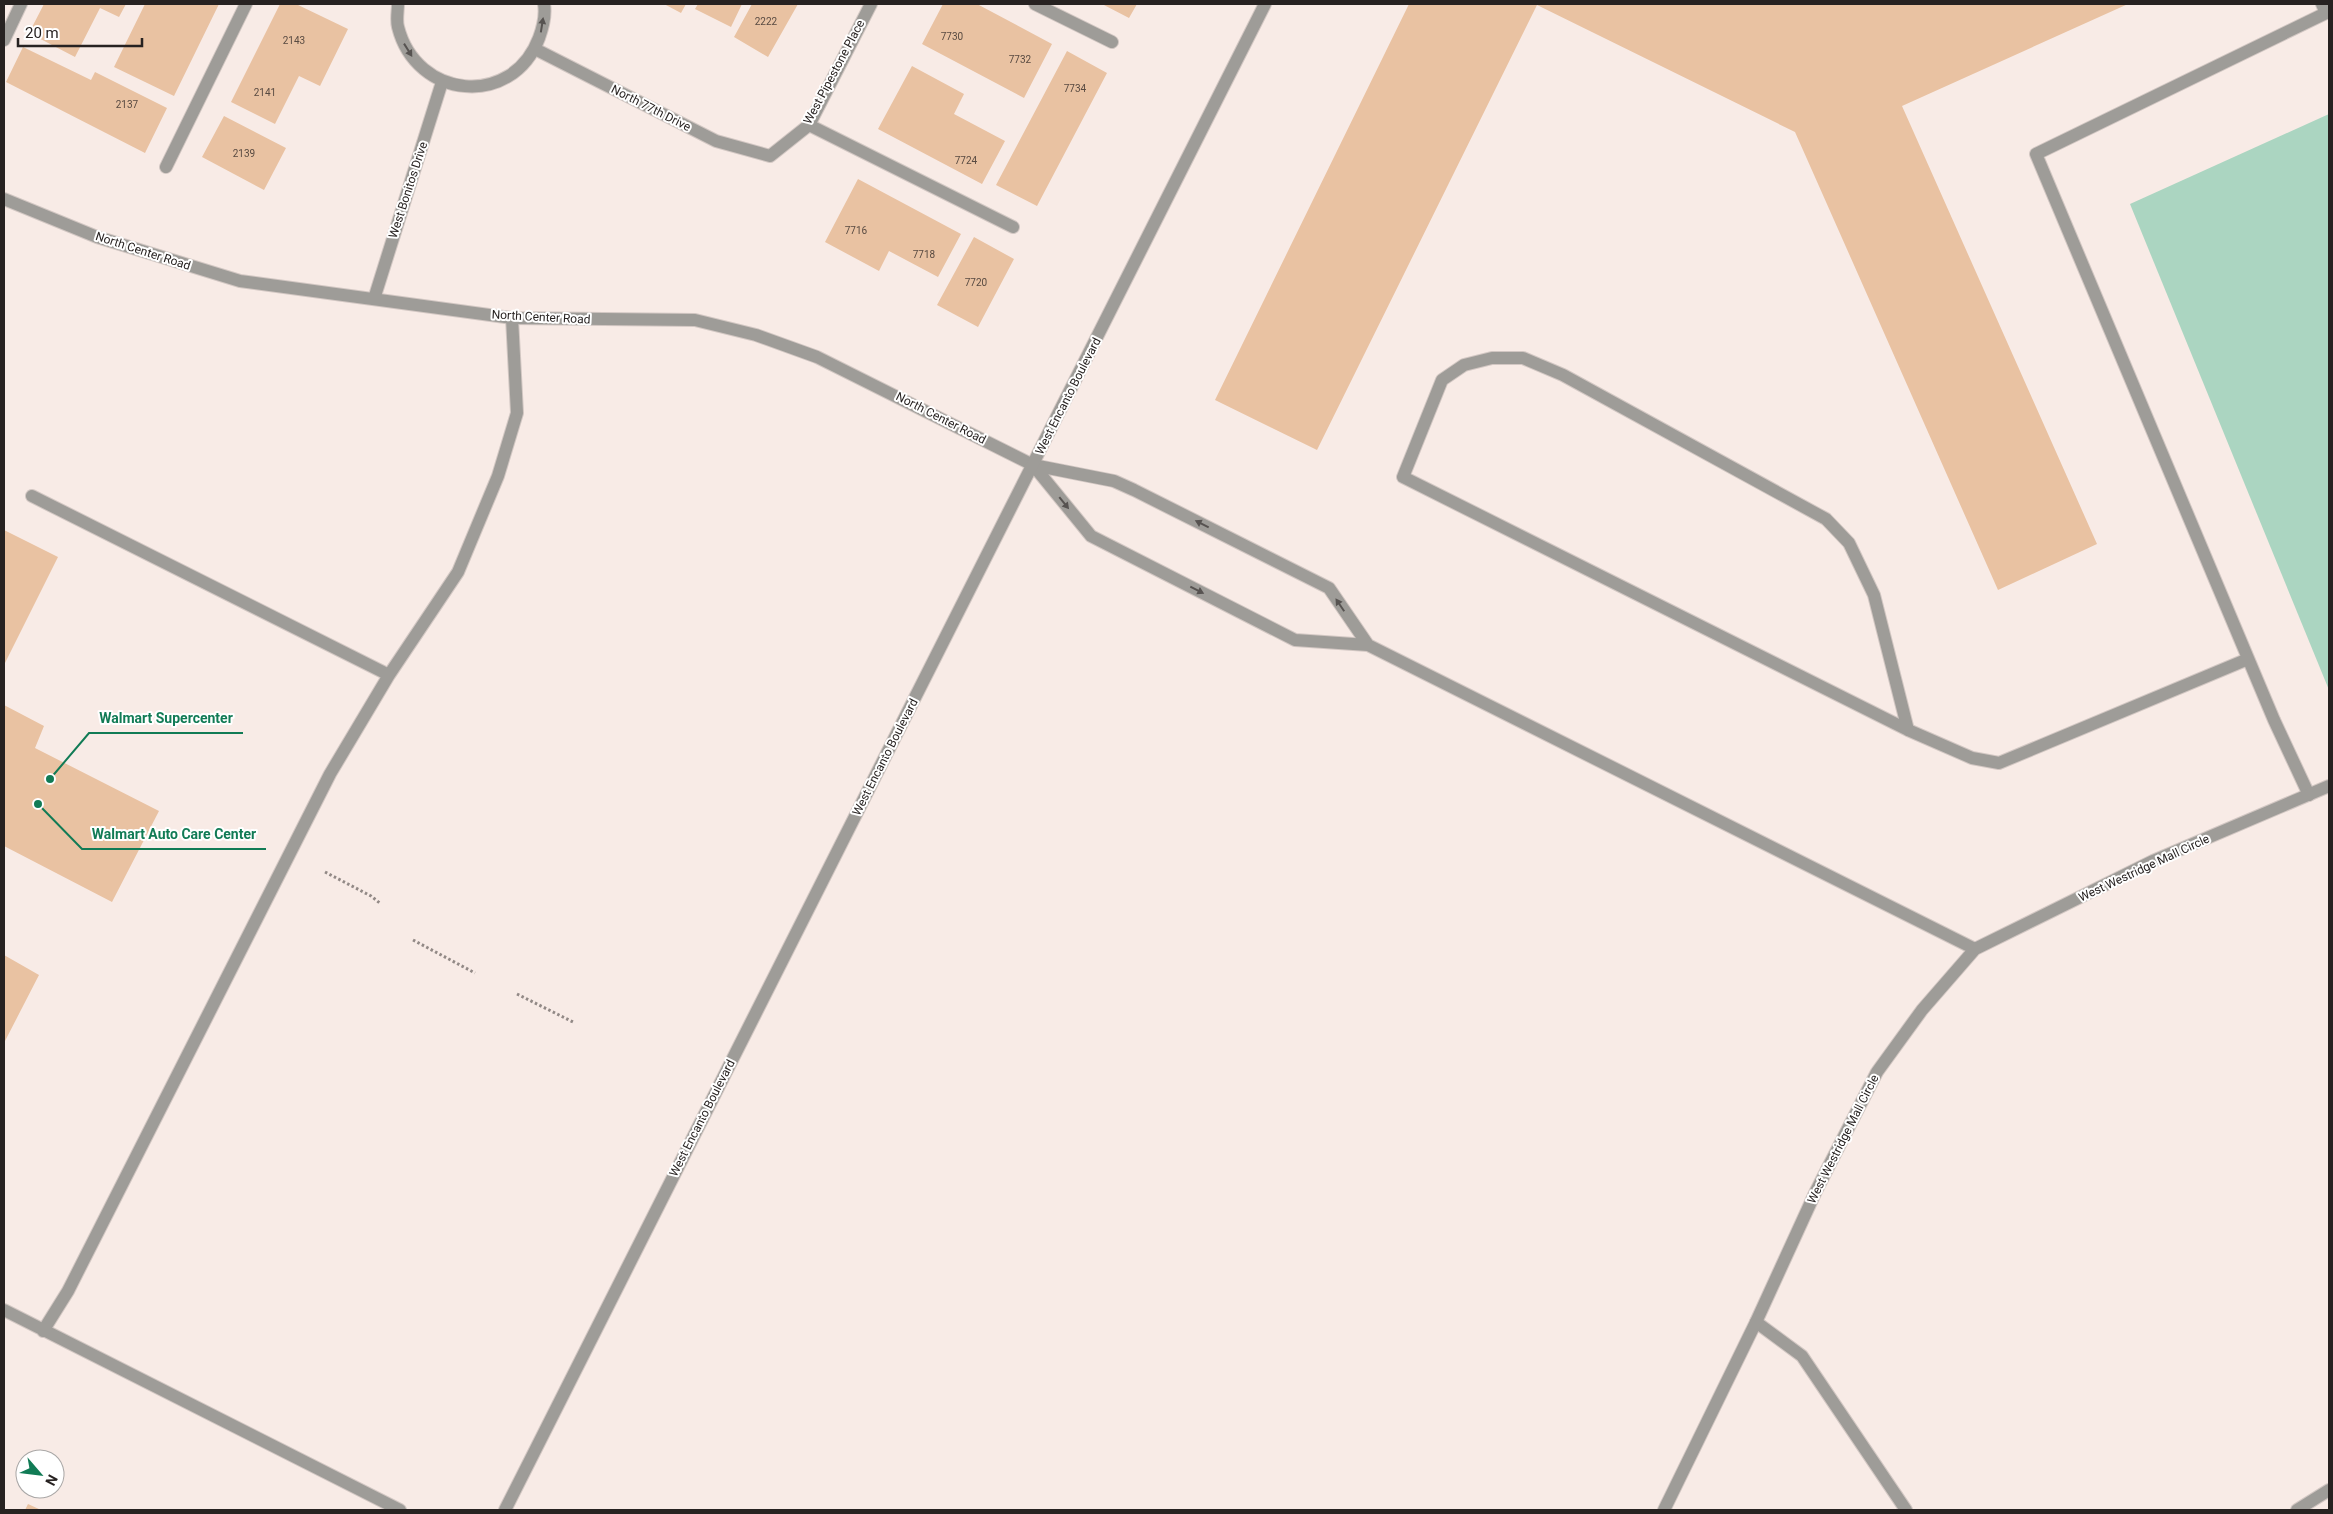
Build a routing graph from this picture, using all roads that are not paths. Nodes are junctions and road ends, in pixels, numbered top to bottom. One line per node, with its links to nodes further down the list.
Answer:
1 (21, 4): 9 (street)
2 (246, 4): 15 (street)
3 (398, 4): 12 (street, one-way to 12)
4 (544, 4): 11 (street, one-way to 4)
5 (871, 4): 13 (street, West Pipestone Place)
6 (1035, 4): 10 (street)
7 (1265, 4): 20 (street, West Encanto Boulevard)
8 (2322, 4): 23 (street)
9 (4, 40)
10 (1112, 42)
11 (535, 49): 12 (street); 14 (street, North 77th Drive)
12 (442, 82): 18 (street, West Bonitos Drive)
13 (809, 125): 14 (street, West Pipestone Place); 17 (street)
14 (770, 156)
15 (166, 167)
16 (4, 198): 18 (street, North Center Road)
17 (1013, 227)
18 (374, 299): 19 (street, North Center Road)
19 (512, 318): 20 (street, North Center Road); 24 (street)
20 (1033, 465): 22 (street, one-way to 20); 22 (street, one-way to 22); 34 (street, West Encanto Boulevard)
21 (32, 496): 24 (street)
22 (1368, 645): 28 (street)
23 (2248, 659): 25 (street); 27 (street)
24 (389, 675): 31 (street)
25 (1908, 730): 25 (street)
26 (2329, 786): 27 (street, West Westridge Mall Circle)
27 (2309, 794): 28 (street, West Westridge Mall Circle)
28 (1975, 949): 30 (street, West Westridge Mall Circle)
29 (4, 1310): 31 (street)
30 (1756, 1322): 35 (street, West Westridge Mall Circle); 36 (street)
31 (43, 1331): 33 (street)
32 (2329, 1490): 37 (street)
33 (400, 1510)
34 (505, 1510)
35 (1664, 1510)
36 (1906, 1510)
37 (2296, 1510)

